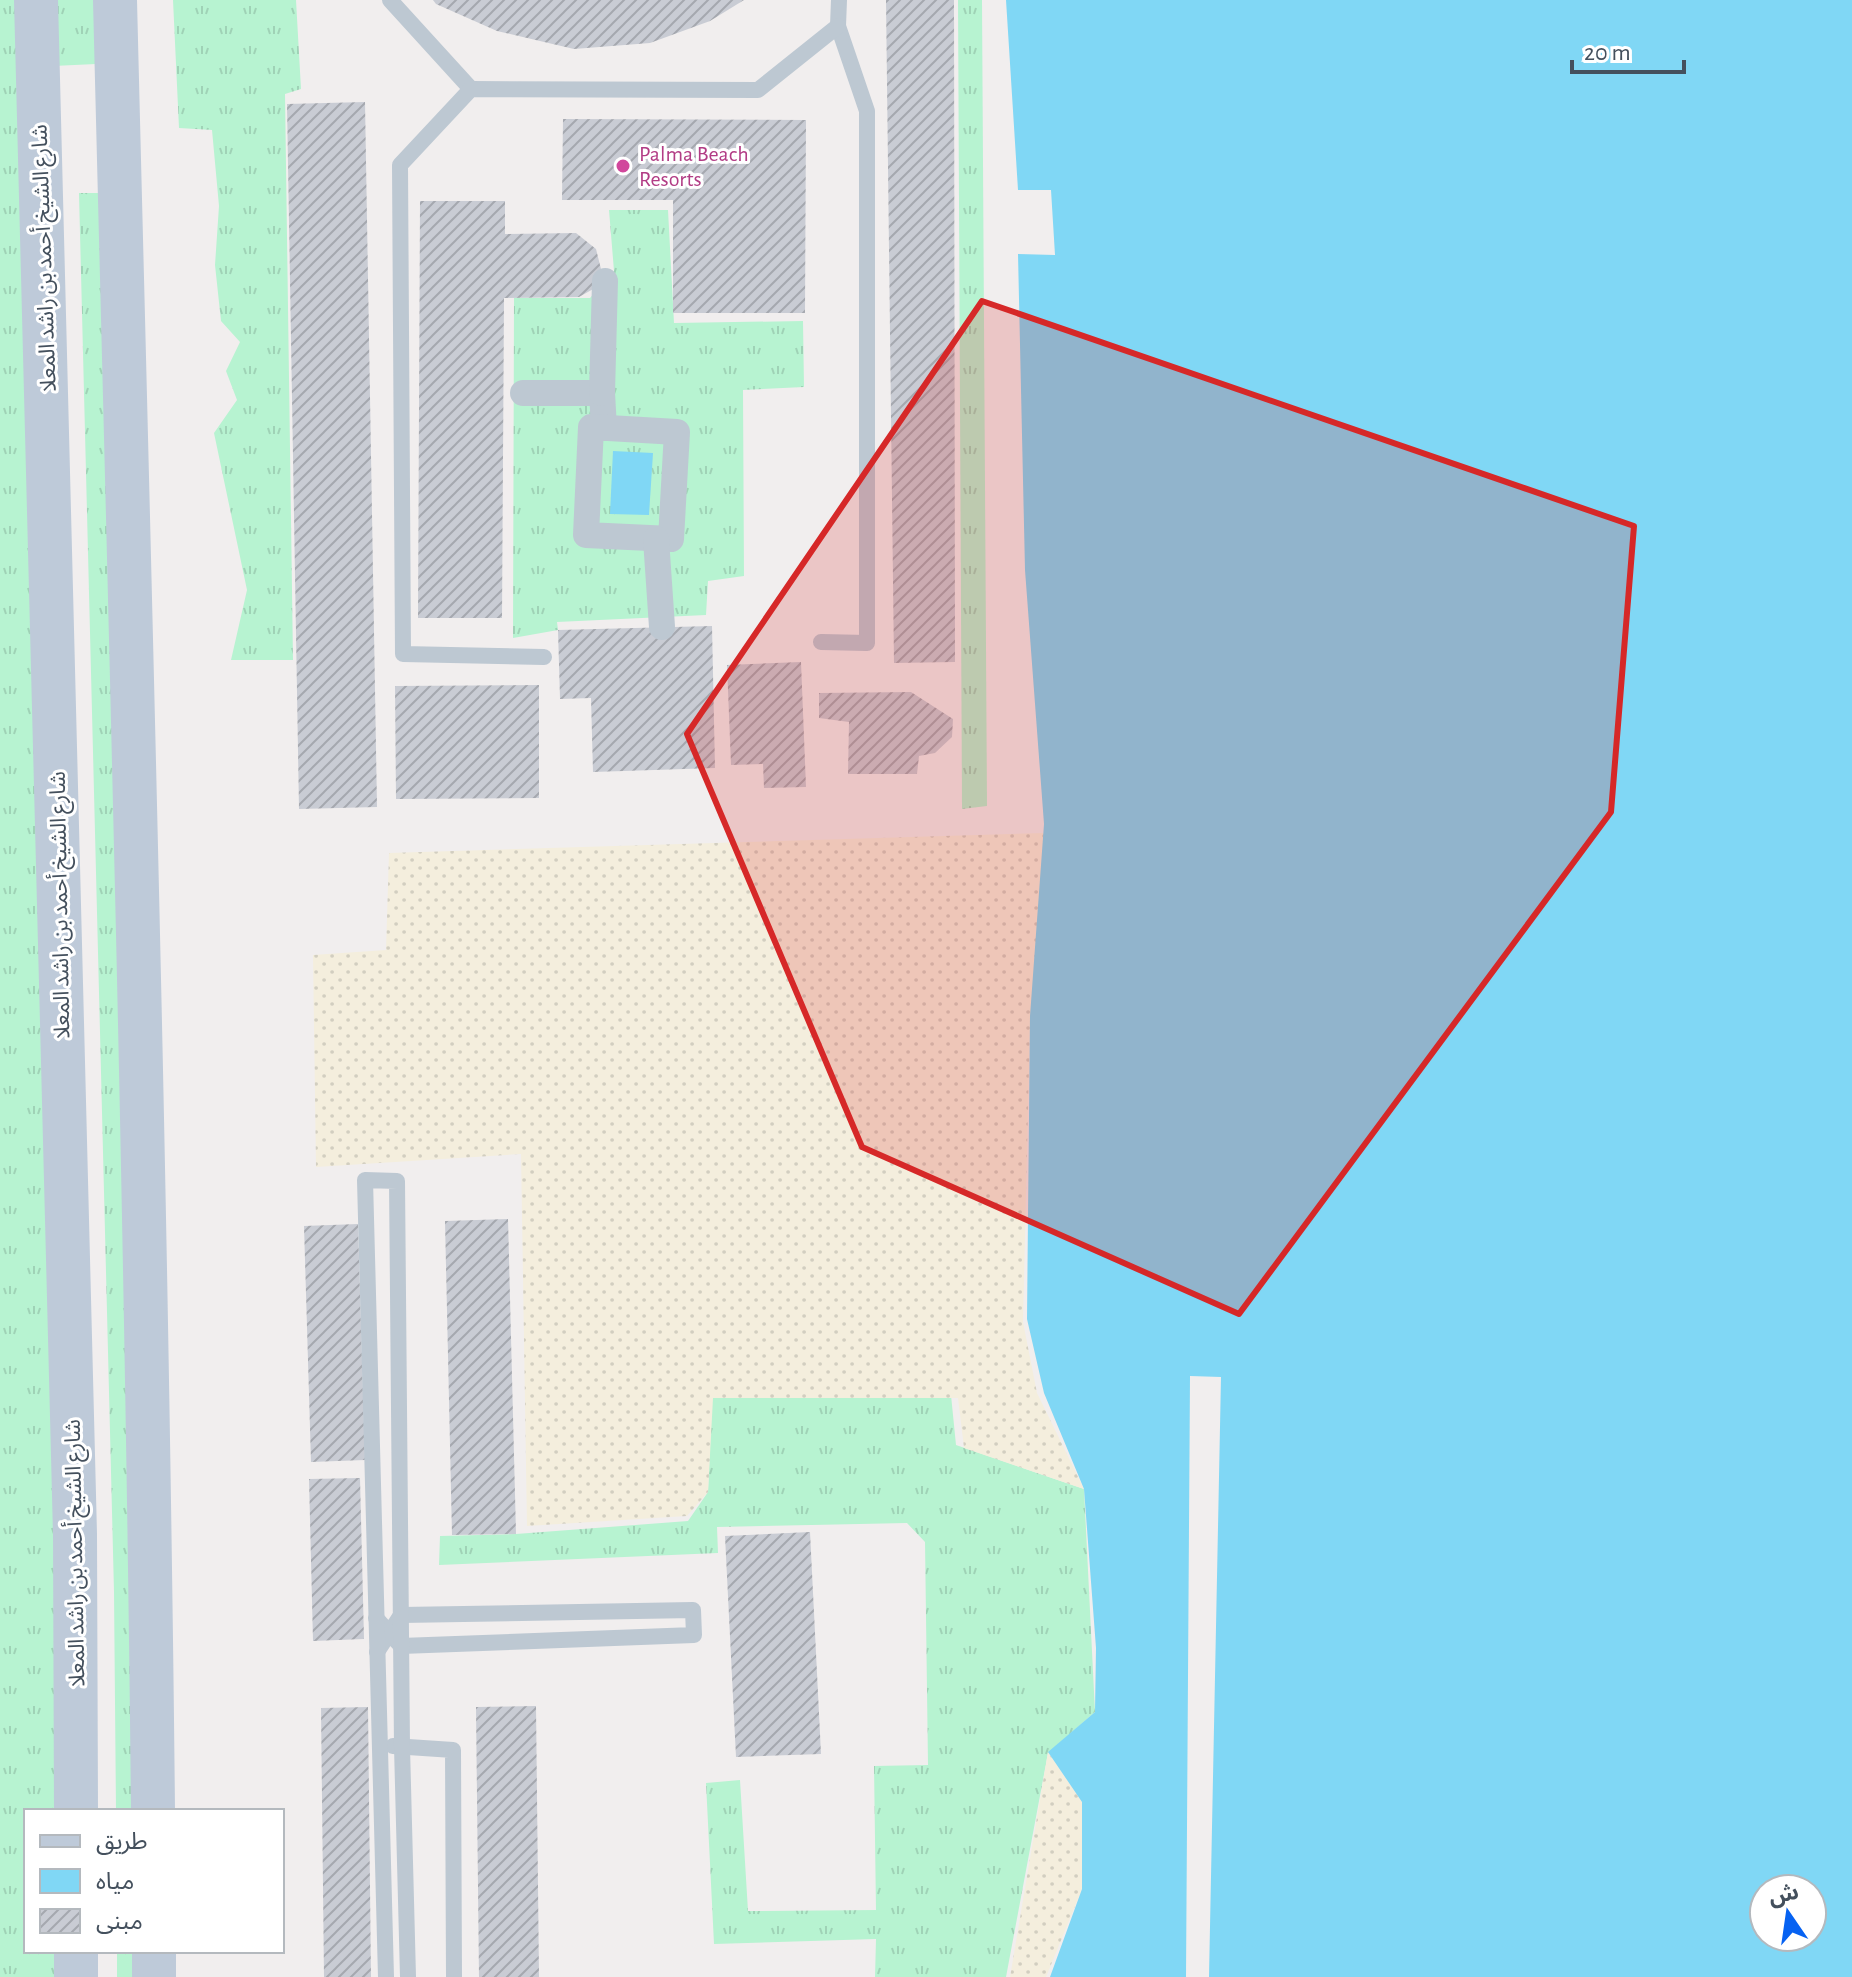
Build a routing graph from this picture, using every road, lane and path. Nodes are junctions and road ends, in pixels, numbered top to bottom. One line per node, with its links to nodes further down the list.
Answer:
1 (36, 0): 22 (main road, شارع الشيخ أحمد بن راشد المعلا)
2 (115, 0): 23 (main road)
3 (390, 0): 6 (lane)
4 (839, 0): 5 (lane)
5 (838, 26): 6 (lane); 13 (lane)
6 (471, 89): 14 (lane)
7 (605, 281): 9 (street)
8 (523, 393): 9 (street)
9 (602, 393): 10 (street)
10 (604, 428): 11 (street); 11 (street)
11 (656, 539): 12 (street)
12 (662, 627)
13 (821, 642)
14 (544, 657)
15 (401, 1615): 16 (lane); 17 (lane); 18 (lane); 18 (lane)
16 (376, 1618): 17 (lane); 19 (lane)
17 (389, 1632): 18 (lane); 19 (lane)
18 (401, 1646): 21 (lane)
19 (377, 1652): 20 (lane)
20 (380, 1746): 21 (lane); 28 (lane)
21 (402, 1747): 29 (lane); 30 (lane)
22 (76, 1809)
23 (153, 1809)
24 (76, 1953): 26 (main road)
25 (154, 1953): 27 (main road)
26 (76, 1977)
27 (154, 1977)
28 (386, 1977)
29 (408, 1977)
30 (454, 1977)

